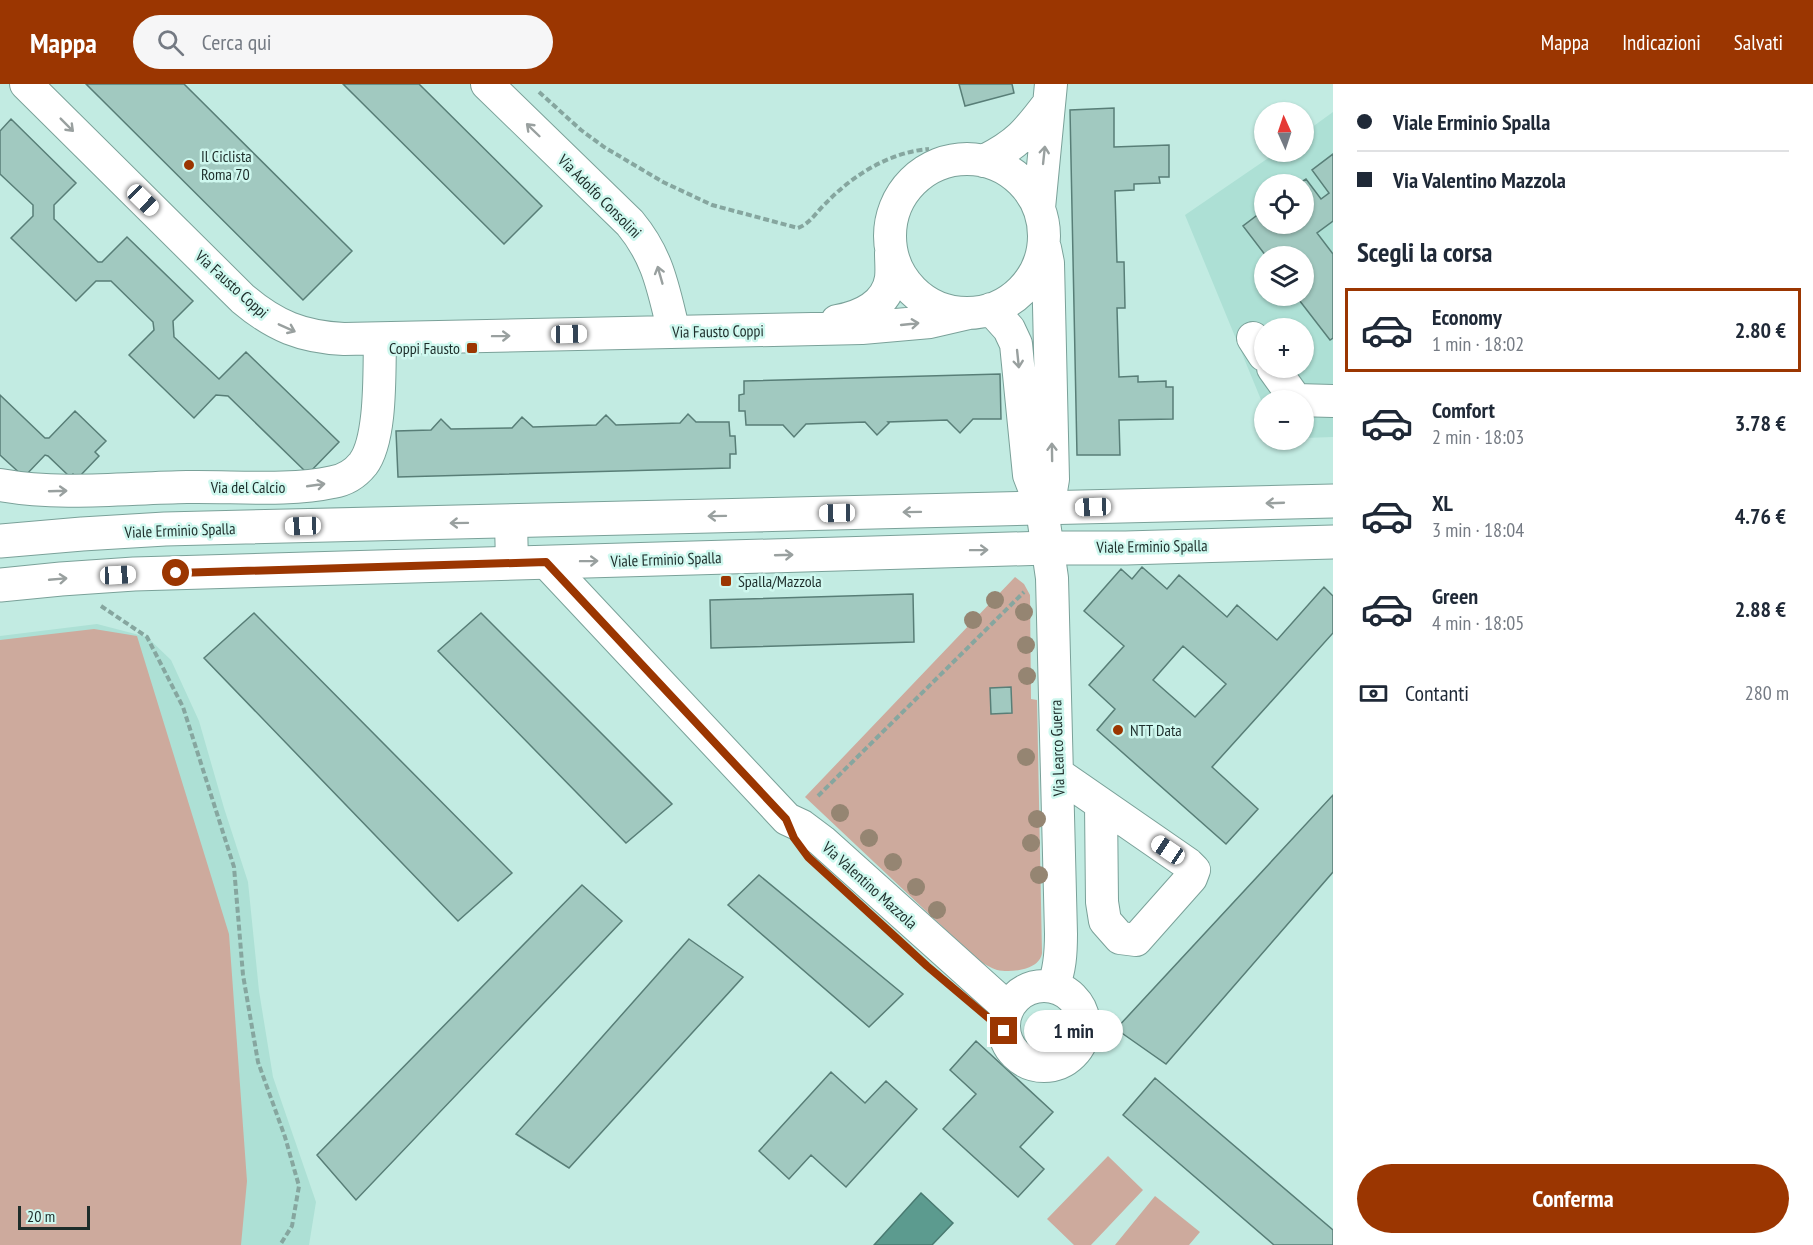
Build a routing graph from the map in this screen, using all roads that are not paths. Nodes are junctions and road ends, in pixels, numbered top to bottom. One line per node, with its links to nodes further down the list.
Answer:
1 (26, 84): 11 (street, Via Fausto Coppi, one-way to 11)
2 (487, 84): 10 (street, Via Adolfo Consolini, one-way to 2)
3 (1050, 93): 4 (street); 5 (street, one-way to 3)
4 (984, 161): 5 (street); 7 (street)
5 (1039, 208): 6 (street)
6 (1044, 247): 8 (street); 16 (street, Via Learco Guerra, one-way to 6)
7 (891, 253): 8 (street); 9 (street, Via Fausto Coppi)
8 (980, 311): 9 (street, Via Fausto Coppi, one-way to 8); 16 (street, Via Learco Guerra, one-way to 16)
9 (789, 328): 10 (street, Via Fausto Coppi)
10 (674, 332): 11 (street, Via Fausto Coppi, one-way to 10)
11 (380, 339): 14 (street, Via del Calcio, one-way to 11)
12 (1281, 378): 13 (street)
13 (1333, 400)
14 (0, 485)
15 (1333, 501): 16 (main road, Viale Erminio Spalla, one-way to 16)
16 (1042, 509): 17 (main road, Viale Erminio Spalla, one-way to 17); 20 (street, Via Learco Guerra)
17 (511, 522): 18 (main road, Viale Erminio Spalla, one-way to 18); 21 (street)
18 (0, 541)
19 (1333, 543): 20 (main road, Viale Erminio Spalla)
20 (1048, 548): 22 (main road, Viale Erminio Spalla, one-way to 20); 24 (street, Via Learco Guerra)
21 (512, 562): 22 (main road, Viale Erminio Spalla); 23 (main road, Viale Erminio Spalla, one-way to 21)
22 (546, 562): 27 (street, Via Valentino Mazzola)
23 (0, 585)
24 (1058, 774): 25 (street); 26 (street, Via Learco Guerra)
25 (1101, 804)
26 (1053, 987): 27 (street); 27 (street)
27 (1006, 1019)

